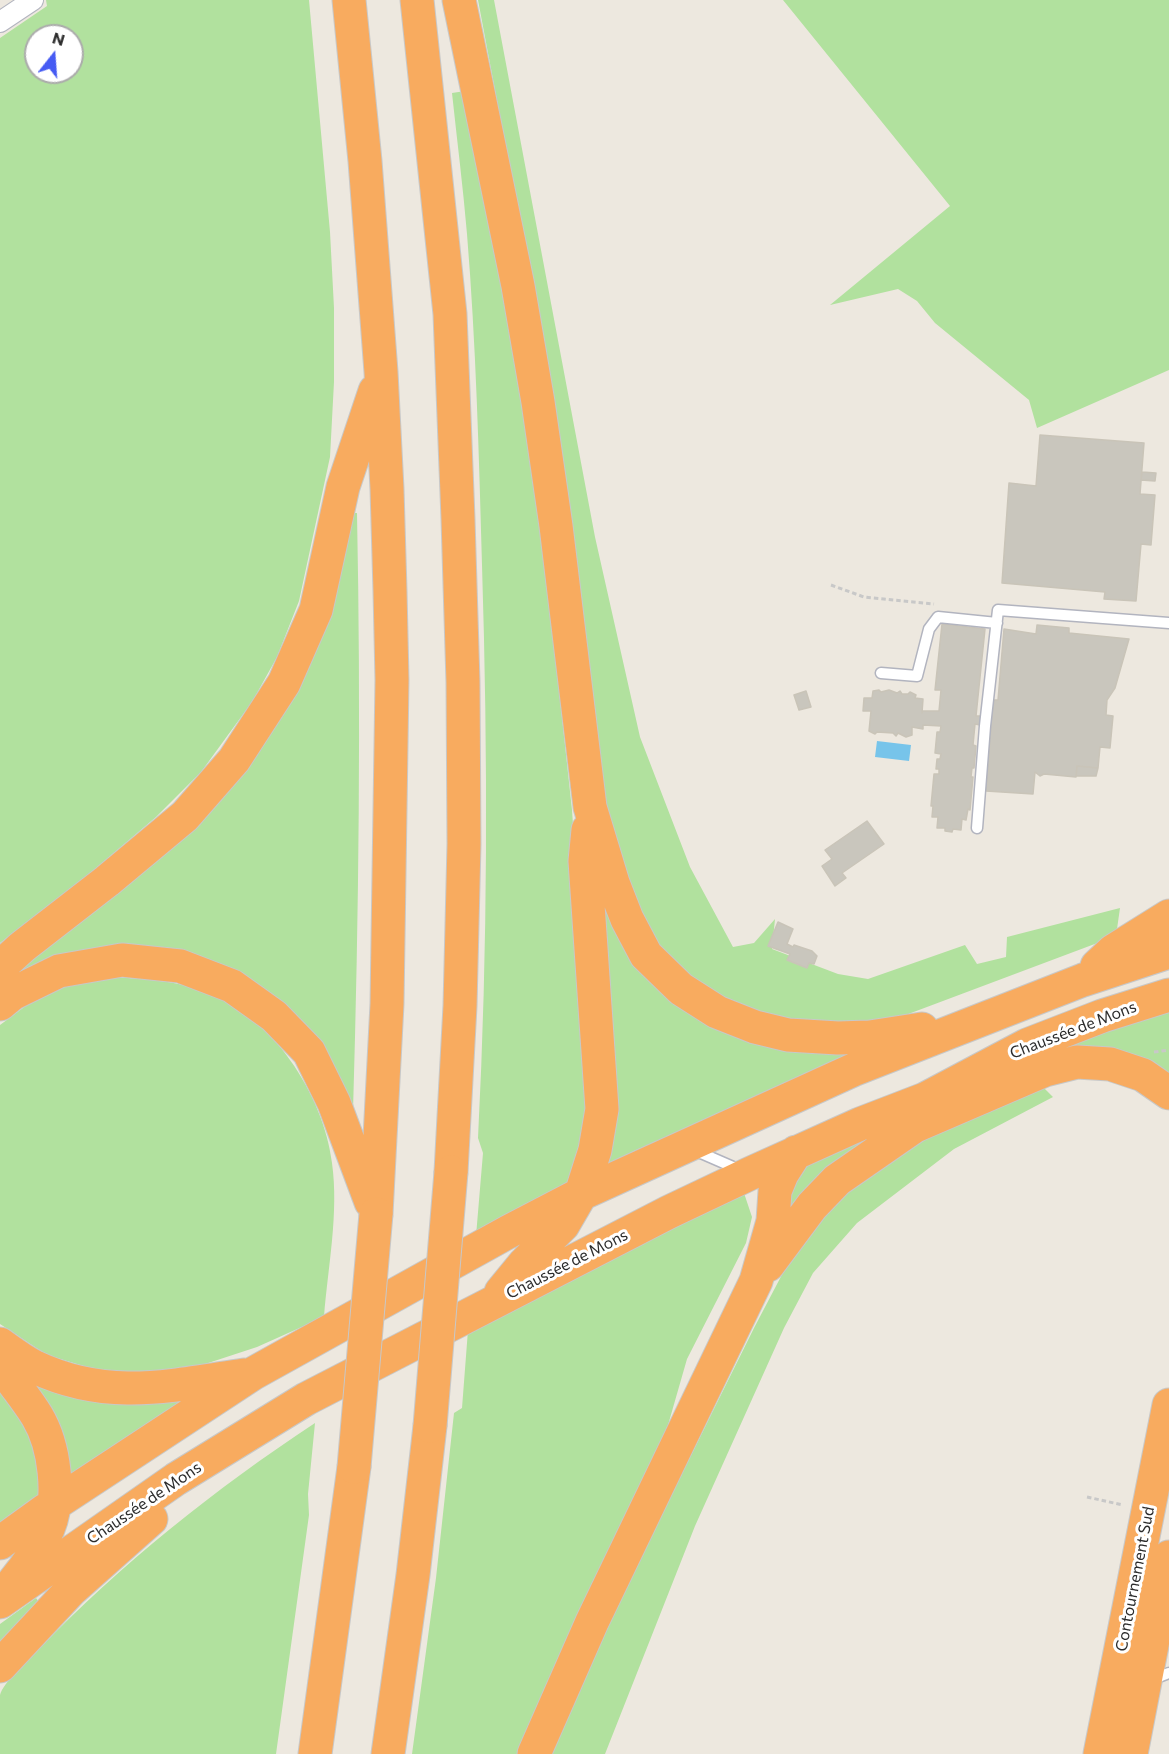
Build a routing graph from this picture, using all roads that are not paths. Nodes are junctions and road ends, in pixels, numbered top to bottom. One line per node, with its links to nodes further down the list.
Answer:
1 (33, 0): 5 (street)
2 (349, 0): 6 (highway)
3 (417, 0): 40 (highway, bridge)
4 (459, 0): 10 (highway)
5 (0, 22)
6 (381, 372): 14 (highway); 24 (highway)
7 (997, 622): 8 (lane); 9 (lane); 11 (lane)
8 (1169, 623)
9 (881, 673)
10 (590, 807): 18 (highway); 23 (highway)
11 (977, 828)
12 (1169, 916): 15 (highway)
13 (1169, 952): 15 (highway)
14 (0, 967)
15 (1083, 980): 18 (highway)
16 (1169, 995): 21 (highway, Chaussée de Mons)
17 (0, 1004): 24 (highway)
18 (944, 1034): 20 (highway)
19 (1169, 1093): 25 (highway)
20 (685, 1146): 22 (lane); 23 (highway)
21 (796, 1152): 22 (highway, Chaussée de Mons); 25 (highway)
22 (749, 1174): 26 (highway, Chaussée de Mons)
23 (581, 1194): 26 (highway); 29 (highway)
24 (376, 1214): 39 (highway, bridge)
25 (756, 1281): 41 (highway)
26 (493, 1302): 31 (highway, Chaussée de Mons)
27 (0, 1344): 29 (highway)
28 (0, 1363): 32 (highway)
29 (254, 1373): 32 (highway)
30 (1169, 1405): 42 (highway, Contournement Sud)
31 (233, 1443): 35 (highway, Chaussée de Mons); 37 (highway)
32 (54, 1503): 33 (highway); 35 (highway)
33 (0, 1543)
34 (1169, 1557): 36 (highway, Contournement Sud)
35 (0, 1600)
36 (1164, 1617): 38 (highway, Contournement Sud)
37 (0, 1666)
38 (1157, 1677): 43 (highway, Contournement Sud)
39 (315, 1754)
40 (388, 1754)
41 (534, 1754)
42 (1100, 1754)
43 (1131, 1754)

